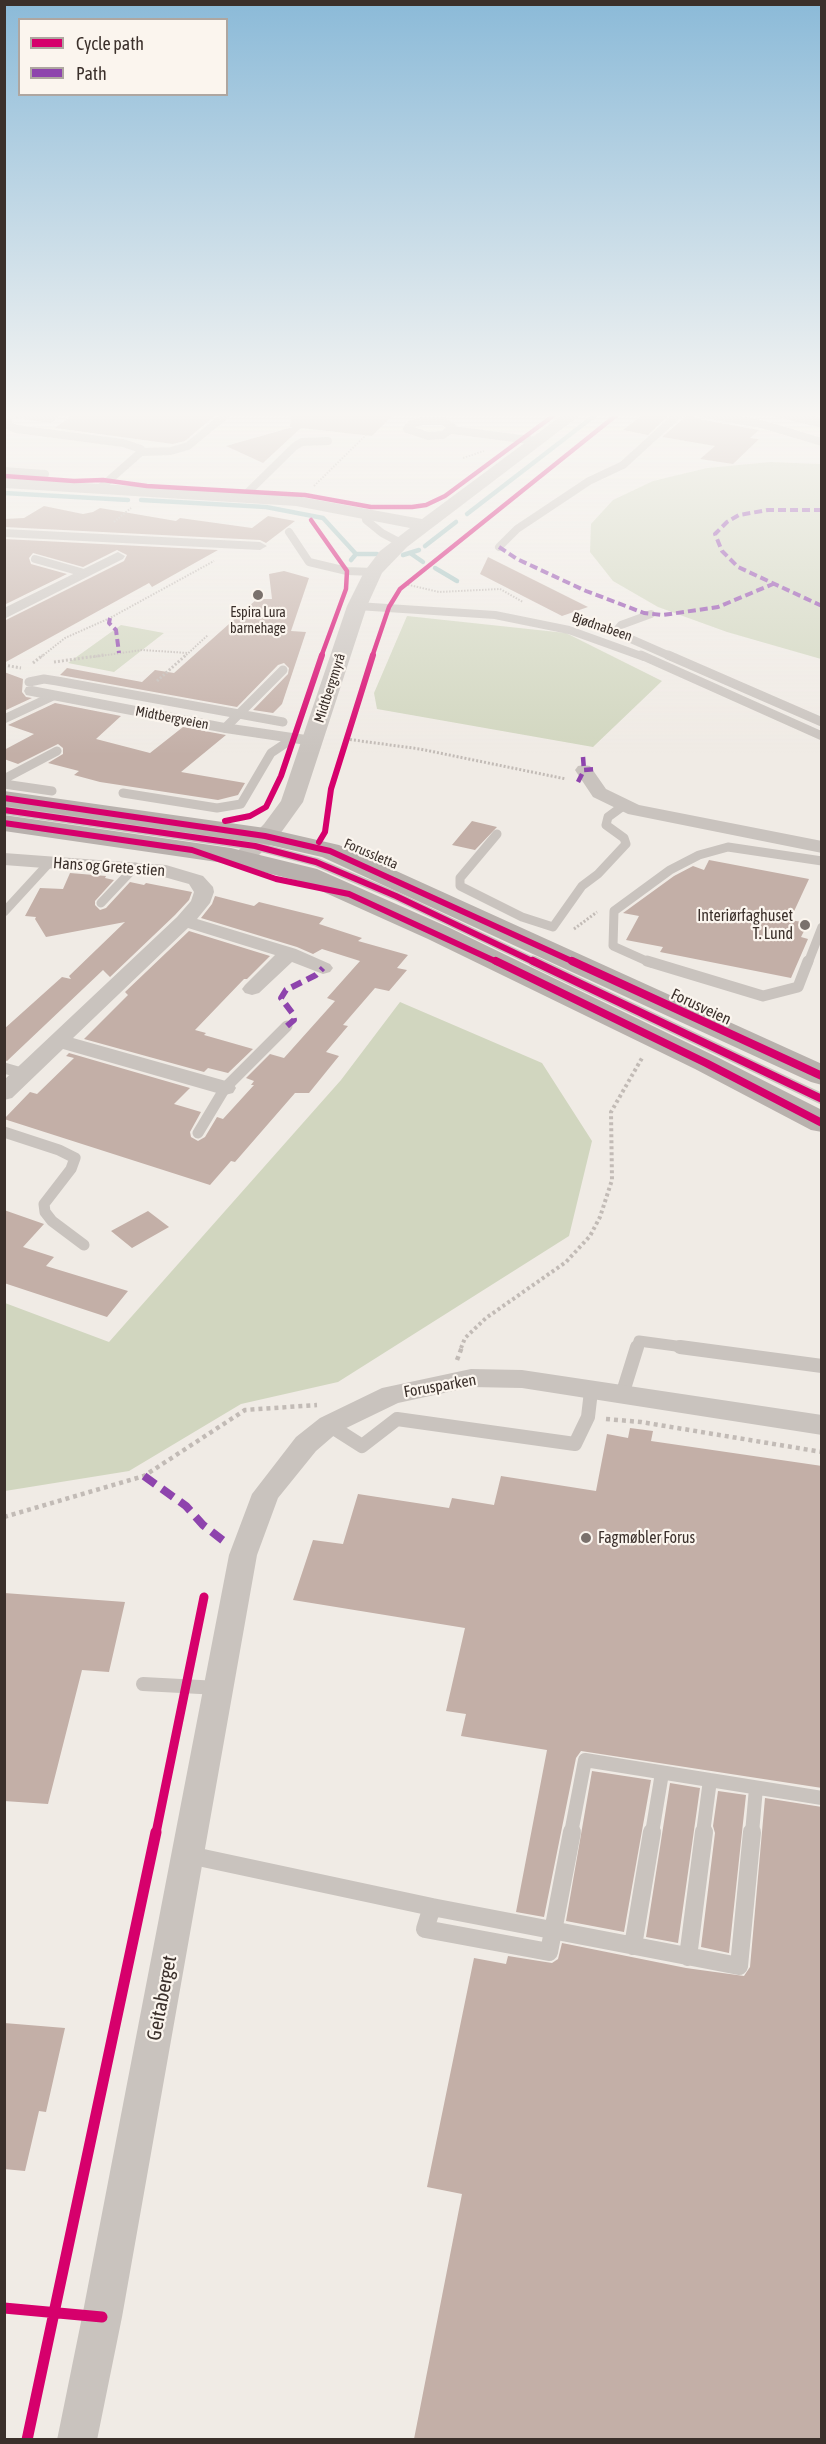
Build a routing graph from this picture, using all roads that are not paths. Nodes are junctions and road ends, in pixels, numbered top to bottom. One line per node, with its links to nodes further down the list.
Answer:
1 (375, 527): 6 (lane)
2 (422, 527): 6 (street, Midtbergmyrå)
3 (520, 527): 8 (lane)
4 (289, 532): 11 (lane)
5 (4, 533): 7 (street)
6 (401, 543): 11 (street, Midtbergmyrå)
7 (260, 546)
8 (499, 547)
9 (118, 556): 12 (street)
10 (35, 559): 12 (lane)
11 (373, 572): 13 (street, Midtbergmyrå)
12 (84, 573): 14 (street)
13 (357, 606): 26 (lane, Bjødnabeen); 27 (street, Midtbergmyrå)
14 (4, 614)
15 (651, 614): 24 (lane)
16 (24, 668): 18 (lane)
17 (283, 670): 21 (lane)
18 (31, 687): 19 (street, Midtbergveien); 20 (lane)
19 (53, 696): 20 (street, Midtbergveien); 22 (lane)
20 (135, 703): 21 (lane); 25 (street, Midtbergveien)
21 (238, 713): 23 (lane); 25 (lane)
22 (4, 719)
23 (284, 722)
24 (822, 722)
25 (225, 728): 27 (street, Midtbergveien)
26 (822, 736)
27 (302, 740): 33 (lane); 38 (street, Midtbergmyrå)
28 (57, 751): 30 (lane)
29 (576, 775): 35 (street)
30 (4, 779)
31 (4, 784): 32 (lane)
32 (52, 791)
33 (123, 794)
34 (4, 798): 38 (main road, Forussletta)
35 (623, 806): 37 (lane); 39 (street)
36 (6, 822): 38 (main road, Forussletta)
37 (497, 834)
38 (254, 847): 49 (main road, Forussletta); 59 (lane); 60 (main road, Forussletta)
39 (822, 847)
40 (4, 859): 42 (street, Hans og Grete stien)
41 (822, 861): 47 (lane)
42 (49, 862): 43 (street, Hans og Grete stien); 45 (lane)
43 (135, 867): 44 (lane); 46 (street, Hans og Grete stien)
44 (101, 903)
45 (4, 912)
46 (184, 921): 48 (street); 53 (street, Hans og Grete stien)
47 (822, 927)
48 (289, 952): 50 (street); 51 (street)
49 (570, 961): 56 (main road, Forusveien)
50 (323, 968)
51 (252, 989)
52 (287, 1026): 57 (lane)
53 (59, 1041): 55 (street, Hans og Grete stien); 57 (street)
54 (4, 1068): 55 (lane)
55 (25, 1074): 58 (street, Hans og Grete stien)
56 (822, 1076)
57 (225, 1088): 62 (lane)
58 (4, 1093)
59 (822, 1099)
60 (822, 1123)
61 (4, 1132): 63 (lane)
62 (198, 1133)
63 (84, 1245)
64 (822, 1366): 65 (lane)
65 (622, 1395): 66 (street, Forusparken); 68 (street, Forusparken)
66 (589, 1404): 67 (street, Forusparken); 67 (lane)
67 (328, 1415): 69 (street, Forusparken)
68 (822, 1425)
69 (243, 1556): 71 (street, Geitaberget)
70 (143, 1684): 71 (lane)
71 (220, 1688): 76 (street, Geitaberget)
72 (662, 1773): 73 (lane); 77 (lane); 78 (lane)
73 (710, 1780): 74 (lane); 79 (lane)
74 (756, 1788): 75 (lane); 79 (lane)
75 (822, 1798)
76 (189, 1855): 77 (lane); 80 (street, Geitaberget)
77 (553, 1931): 78 (lane)
78 (633, 1946): 79 (lane)
79 (688, 1957)
80 (77, 2439)

